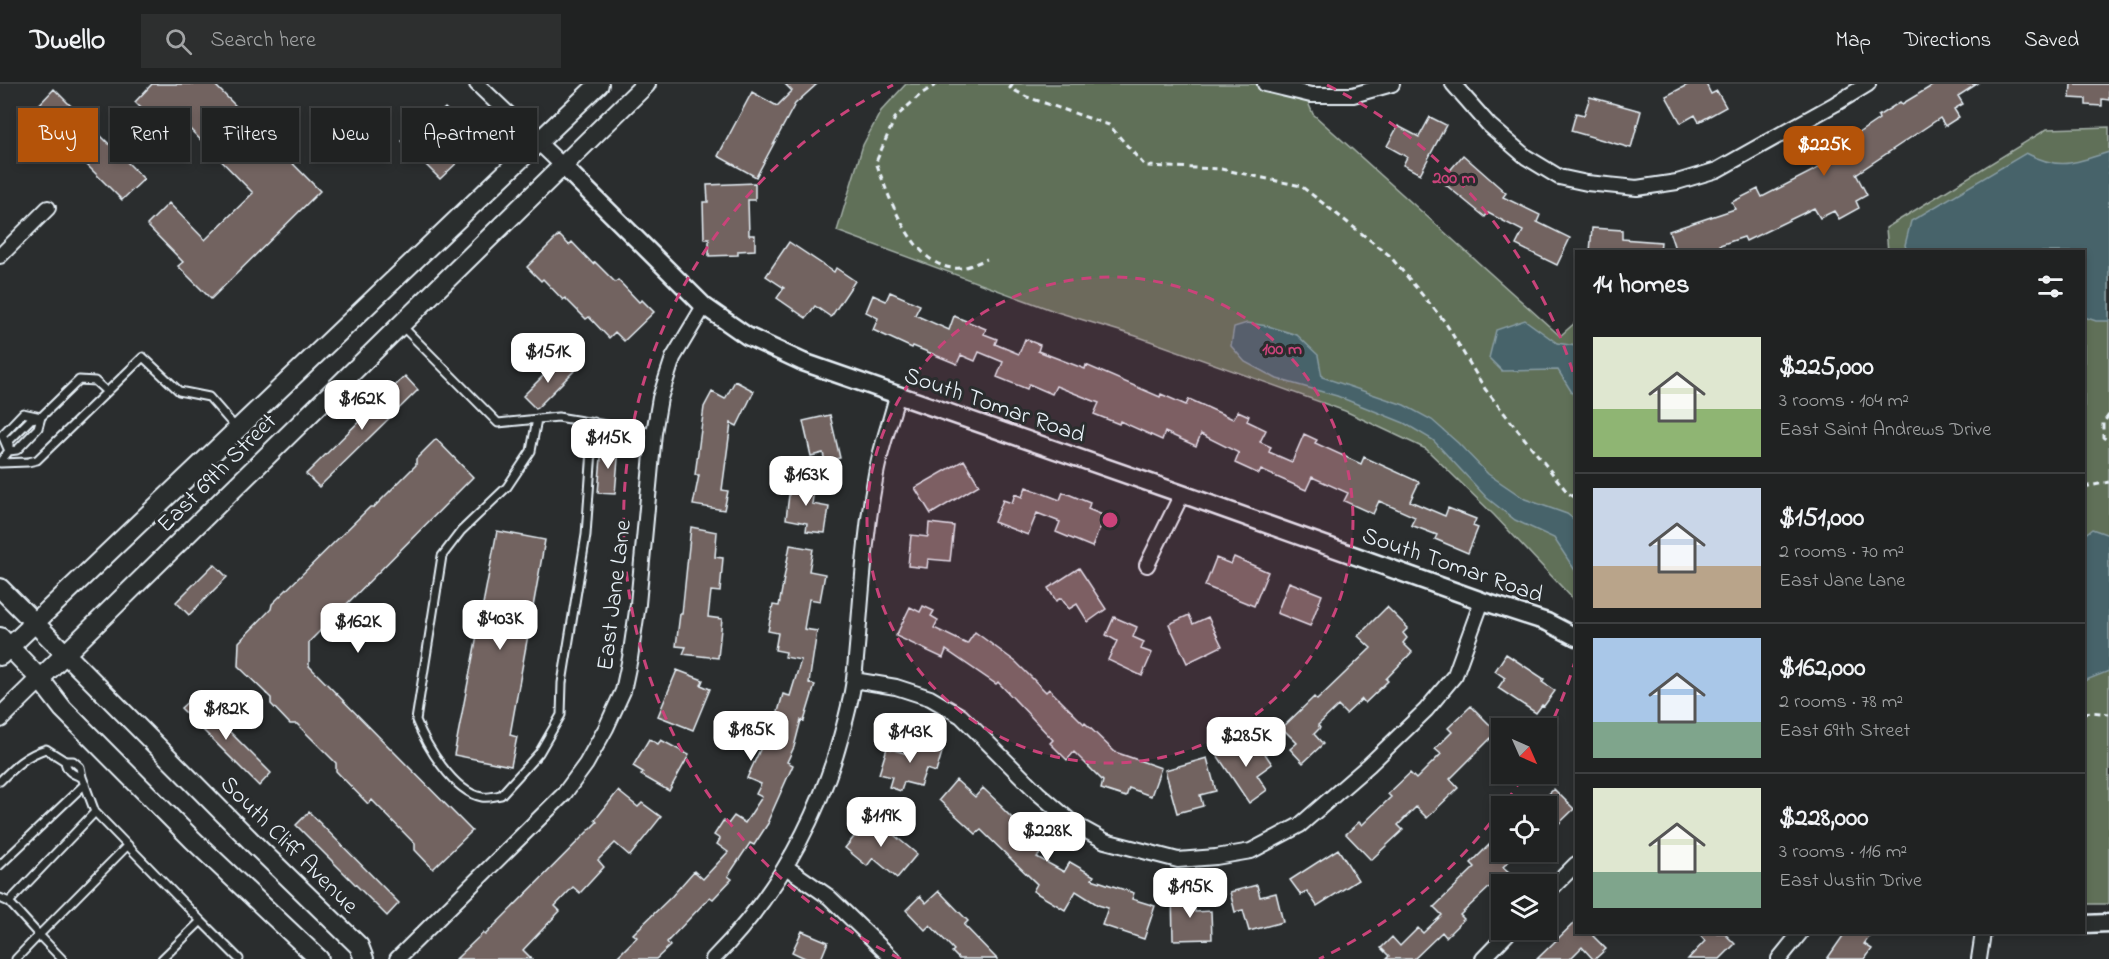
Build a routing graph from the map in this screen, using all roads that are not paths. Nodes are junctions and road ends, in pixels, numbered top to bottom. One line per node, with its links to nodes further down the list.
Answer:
1 (477, 84): 8 (street, South Tomar Road)
2 (598, 84): 8 (main road, East 69th Street)
3 (646, 84): 9 (main road, East 69th Street)
4 (1265, 84): 5 (street)
5 (1392, 84)
6 (1453, 84): 7 (street)
7 (1868, 84)
8 (539, 143): 9 (street, South Tomar Road); 19 (main road, East 69th Street)
9 (563, 166): 12 (street, South Tomar Road); 13 (main road, East 69th Street)
10 (48, 208): 11 (street)
11 (0, 256)
12 (704, 306): 15 (street, South Tomar Road); 20 (street, East Jane Lane)
13 (400, 324): 17 (lane); 30 (main road, East 69th Street)
14 (106, 392): 16 (lane); 19 (lane); 22 (lane)
15 (897, 396): 23 (street, South Tomar Road); 32 (street)
16 (41, 417): 21 (lane); 21 (lane)
17 (537, 419): 18 (lane); 18 (lane)
18 (594, 422): 20 (lane)
19 (238, 430): 27 (main road, East 69th Street)
20 (654, 433): 57 (street, East Jane Lane)
21 (9, 451): 22 (lane)
22 (0, 462)
23 (1182, 494): 24 (street); 26 (street, South Tomar Road)
24 (1147, 565)
25 (0, 588): 27 (main road, South Cliff Avenue)
26 (1482, 601): 28 (street, South Tomar Road); 32 (street)
27 (35, 623): 29 (main road, East 69th Street); 30 (main road, South Cliff Avenue)
28 (1575, 636)
29 (3, 647): 31 (main road)
30 (66, 654): 31 (main road, East 69th Street); 56 (main road, South Cliff Avenue)
31 (39, 678): 33 (main road, East 69th Street); 55 (main road)
32 (854, 680): 40 (street)
33 (0, 718)
34 (0, 781): 35 (lane)
35 (86, 784): 36 (lane); 38 (lane)
36 (95, 812): 37 (lane); 43 (lane)
37 (128, 845): 44 (lane); 47 (lane)
38 (0, 865)
39 (1575, 865): 41 (street)
40 (786, 867): 58 (street); 59 (street)
41 (1557, 883)
42 (0, 898): 43 (lane)
43 (9, 902): 47 (lane)
44 (201, 921): 53 (lane); 54 (lane)
45 (2109, 923): 46 (street)
46 (2085, 924)
47 (39, 934): 51 (lane); 52 (lane)
48 (1799, 934): 61 (street)
49 (1983, 934): 62 (street)
50 (1501, 940): 60 (street)
51 (16, 959)
52 (62, 959)
53 (162, 959)
54 (239, 959)
55 (319, 959)
56 (364, 959)
57 (397, 959)
58 (713, 959)
59 (893, 959)
60 (1483, 959)
61 (1779, 959)
62 (1979, 959)

